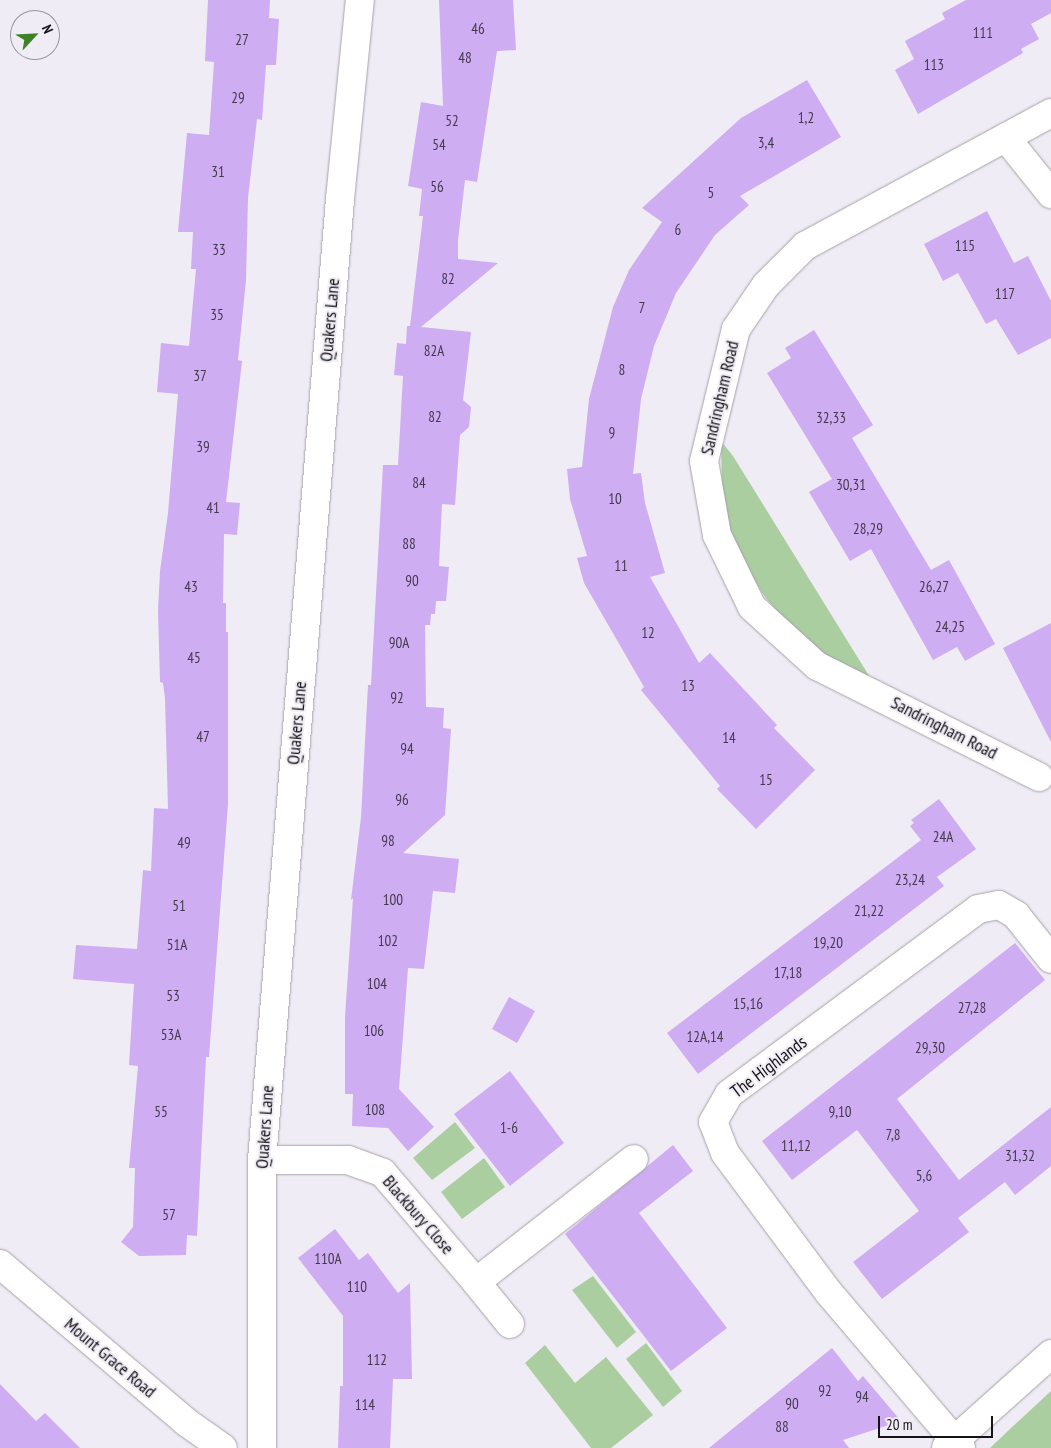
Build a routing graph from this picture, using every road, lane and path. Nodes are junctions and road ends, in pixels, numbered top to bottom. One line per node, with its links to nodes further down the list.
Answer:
1 (360, 0): 7 (street, Quakers Lane)
2 (1051, 113): 3 (street, Sandringham Road)
3 (1006, 138): 4 (street); 5 (street, Sandringham Road)
4 (1051, 194)
5 (1040, 777)
6 (1051, 959): 13 (street, The Highlands)
7 (262, 1160): 10 (street, Blackbury Close); 15 (street, Quakers Lane)
8 (634, 1160): 10 (street)
9 (0, 1264): 14 (street, Mount Grace Road)
10 (476, 1282): 11 (street, Blackbury Close)
11 (510, 1324)
12 (1051, 1354): 13 (street)
13 (954, 1446)
14 (223, 1448)
15 (262, 1448)

